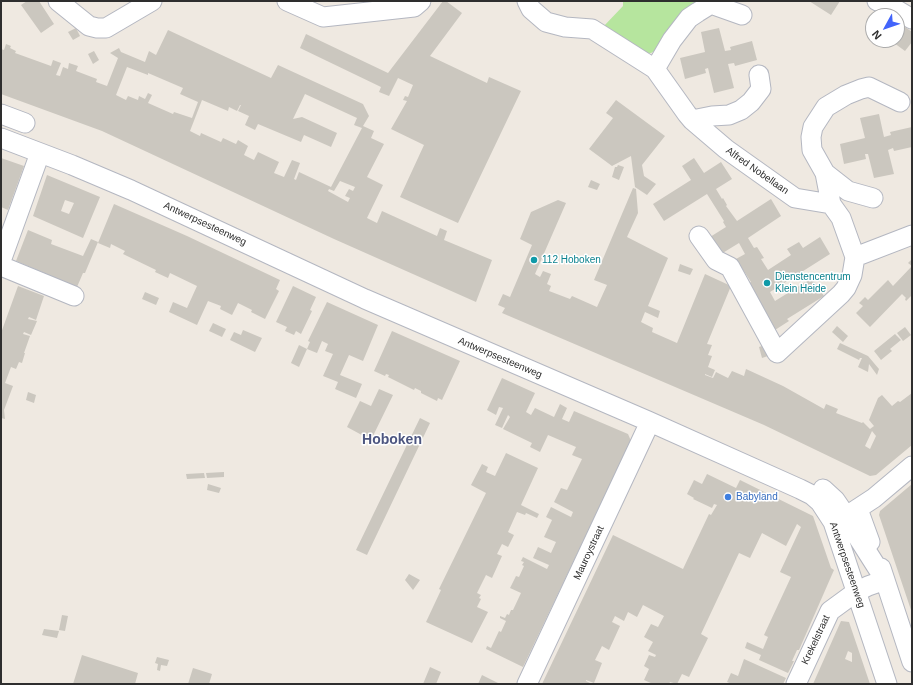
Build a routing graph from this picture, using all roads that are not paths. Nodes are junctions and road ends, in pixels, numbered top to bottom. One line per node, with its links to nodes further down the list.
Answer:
1 (152, 1): 6 (street)
2 (287, 1): 3 (street)
3 (422, 1)
4 (527, 1): 9 (street, Alfred Nobellaan)
5 (877, 1): 8 (street)
6 (61, 2)
7 (742, 15): 9 (street)
8 (912, 19)
9 (655, 69): 13 (street, Alfred Nobellaan)
10 (759, 75): 13 (street)
11 (900, 102): 18 (street)
12 (1, 114): 14 (street)
13 (692, 120): 20 (street, Alfred Nobellaan)
14 (25, 123)
15 (1, 125): 29 (street)
16 (1, 138): 17 (street, Antwerpsesteenweg)
17 (40, 153): 23 (street); 27 (street, Antwerpsesteenweg)
18 (825, 173): 19 (street); 20 (street)
19 (873, 198)
20 (831, 204): 25 (street)
21 (912, 235): 25 (street)
22 (699, 236): 25 (street)
23 (1, 261)
24 (1, 266): 26 (street)
25 (854, 266)
26 (74, 296)
27 (650, 422): 29 (street, Antwerpsesteenweg); 33 (street, Mauroystraat)
28 (912, 466): 29 (street)
29 (847, 518): 30 (street, Antwerpsesteenweg); 31 (street, Antwerpsesteenweg)
30 (885, 580): 31 (street, Krekelstraat); 32 (street, Antwerpsesteenweg)
31 (856, 592): 34 (street, Krekelstraat); 35 (street, Antwerpsesteenweg)
32 (912, 662)
33 (527, 684)
34 (796, 684)
35 (887, 684)

